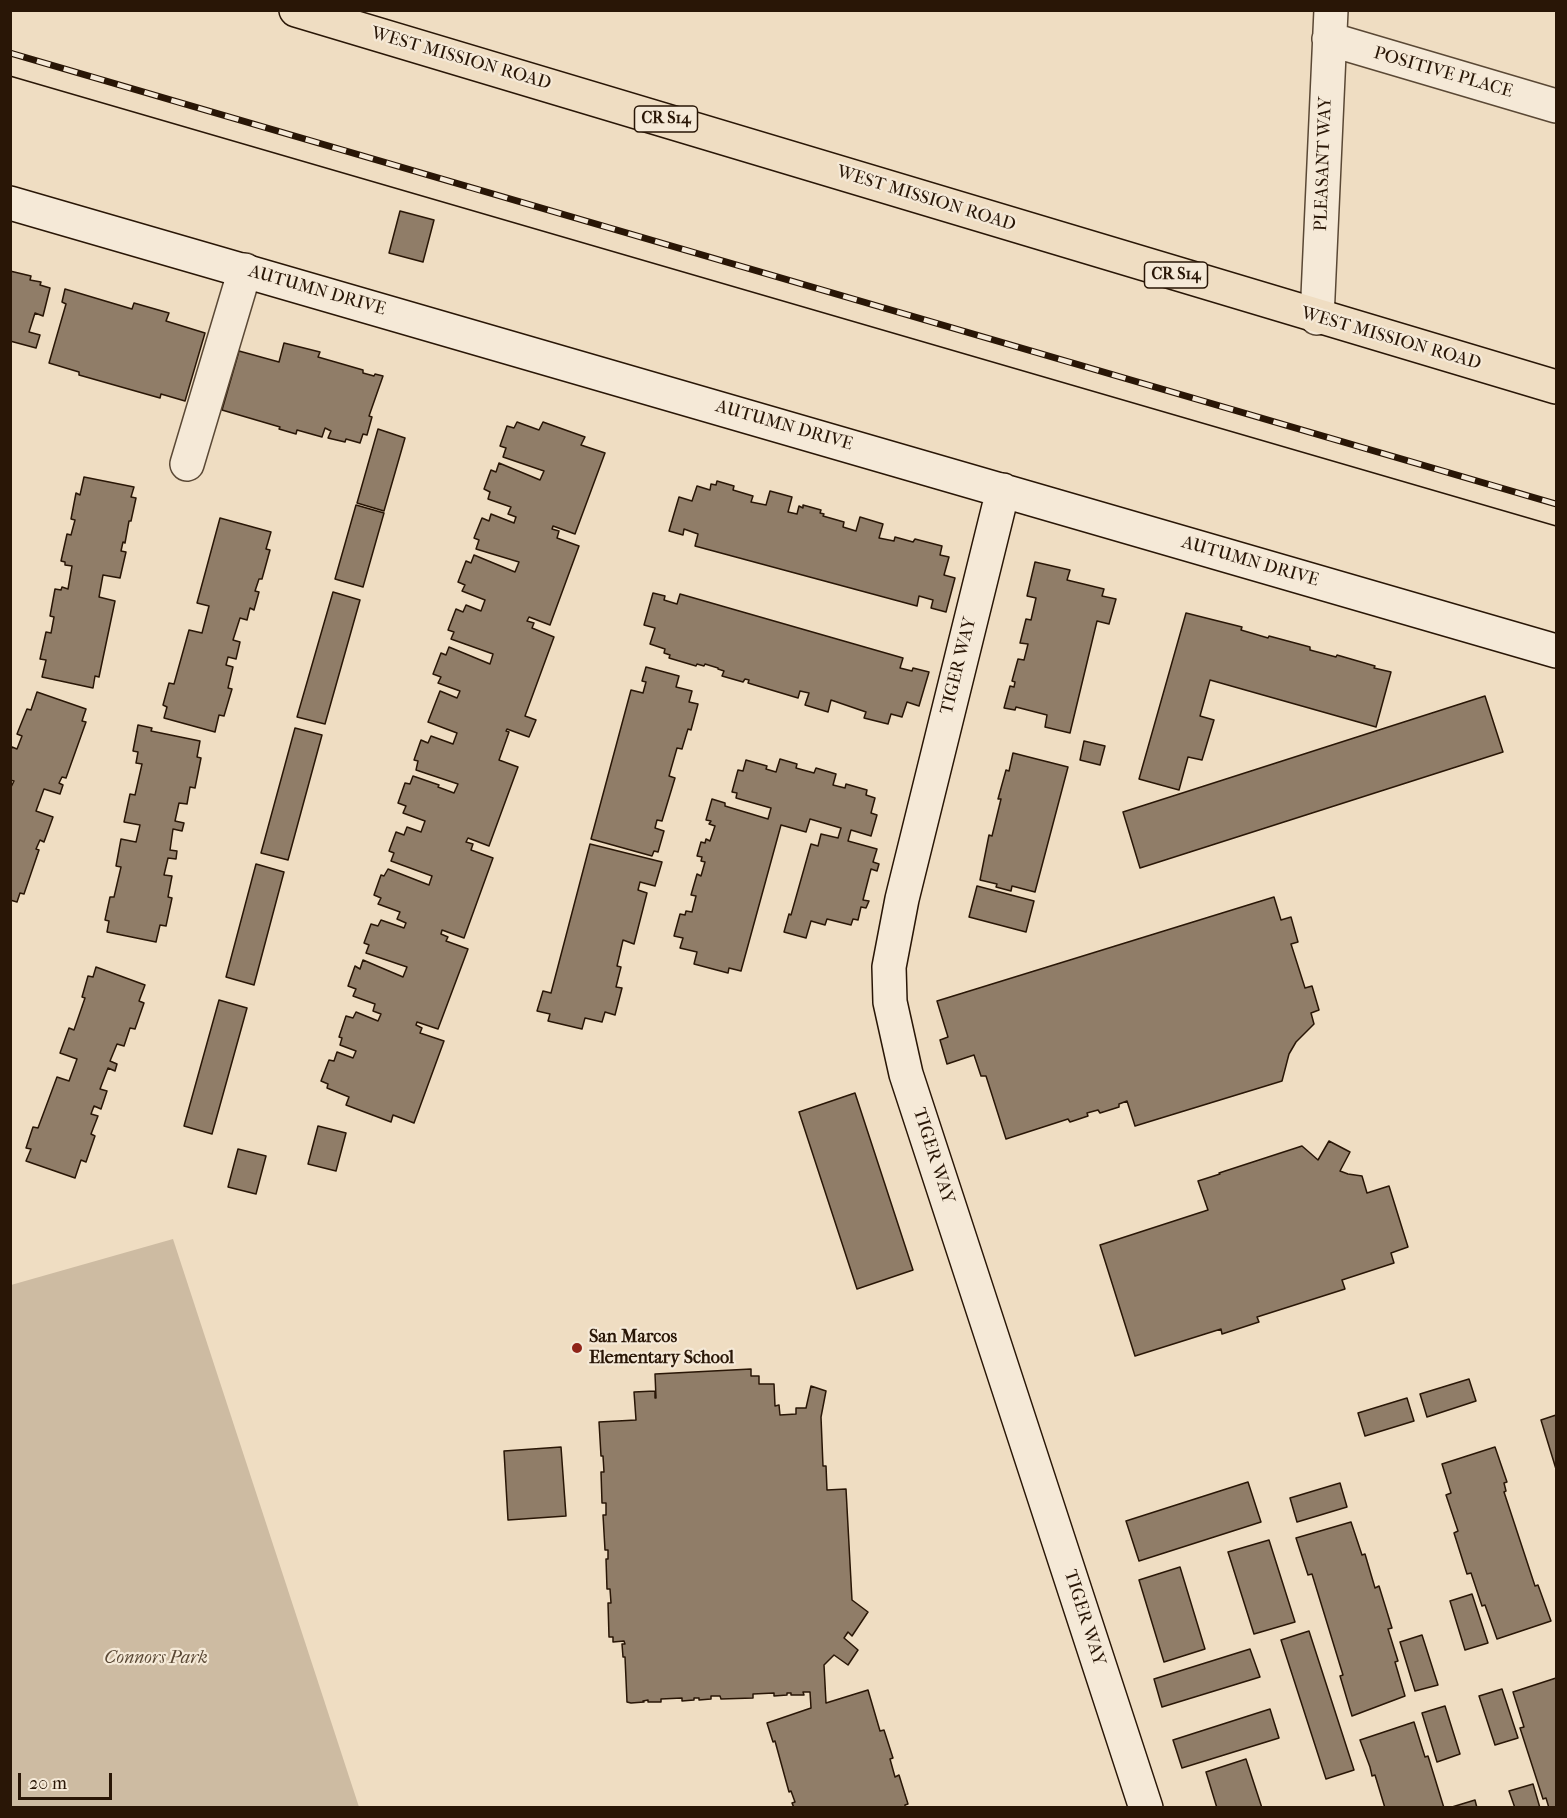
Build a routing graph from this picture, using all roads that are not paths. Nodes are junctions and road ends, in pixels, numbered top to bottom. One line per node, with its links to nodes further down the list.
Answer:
1 (296, 10): 6 (main road, WEST MISSION ROAD / CR S14)
2 (1330, 25): 3 (street, POSITIVE PLACE); 6 (street, PLEASANT WAY)
3 (1557, 106)
4 (10, 203): 5 (street, AUTUMN DRIVE)
5 (245, 270): 8 (street); 9 (street, AUTUMN DRIVE)
6 (1317, 318): 7 (main road, WEST MISSION ROAD / CR S14)
7 (1557, 387)
8 (187, 464)
9 (1003, 490): 10 (street, AUTUMN DRIVE); 11 (street, TIGER WAY)
10 (1557, 651)
11 (1146, 1808)

